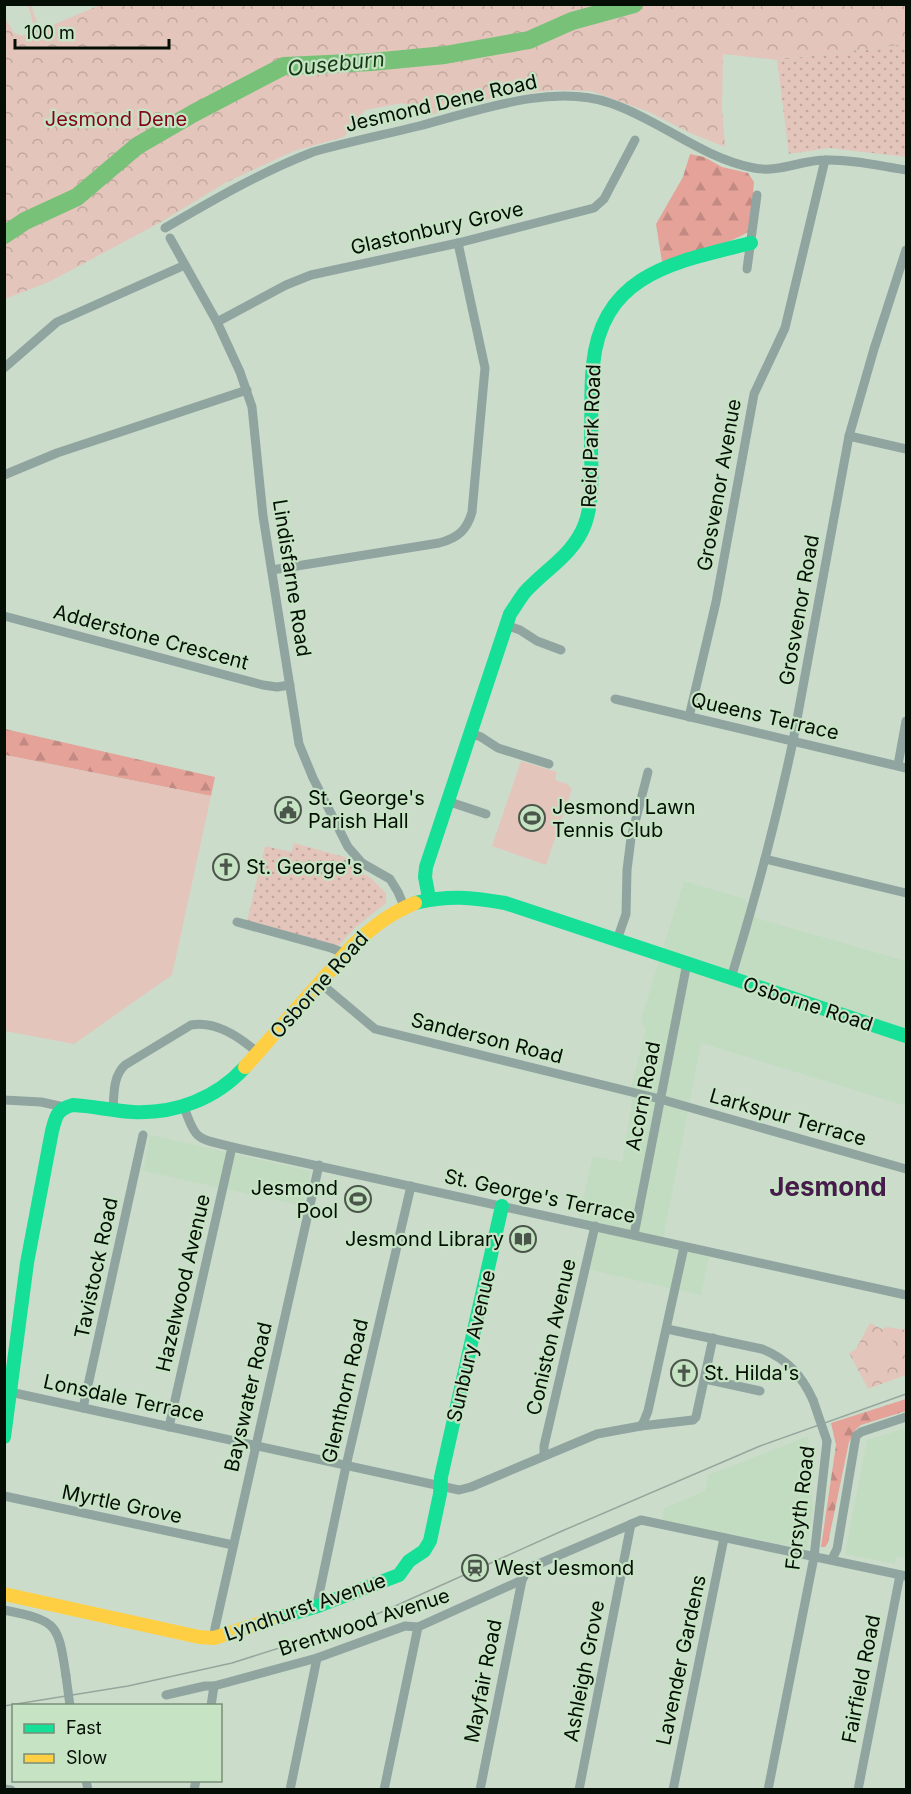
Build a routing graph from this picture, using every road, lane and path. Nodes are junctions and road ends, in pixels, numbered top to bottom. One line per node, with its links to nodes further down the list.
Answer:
1 (635, 140): 7 (street, Glastonbury Grove)
2 (825, 160): 3 (street, Jesmond Dene Road); 5 (street, Jesmond Dene Road); 24 (street, Grosvenor Avenue)
3 (906, 170)
4 (757, 195): 8 (street)
5 (165, 228)
6 (170, 238): 10 (street, Lindisfarne Road)
7 (458, 243): 12 (street, Glastonbury Grove); 18 (street)
8 (751, 243): 11 (street); 20 (street, Reid Park Road)
9 (906, 250): 15 (street, Grosvenor Road)
10 (185, 265): 12 (street, Lindisfarne Road); 13 (street)
11 (747, 269)
12 (217, 322): 14 (street, Lindisfarne Road)
13 (4, 368)
14 (247, 390): 17 (street); 18 (street, Lindisfarne Road)
15 (849, 436): 16 (street); 27 (street, Grosvenor Road)
16 (906, 449)
17 (4, 475)
18 (272, 570): 22 (street, Lindisfarne Road)
19 (4, 616): 22 (street, Adderstone Crescent)
20 (506, 626): 21 (street); 26 (street, Reid Park Road)
21 (561, 650)
22 (290, 685): 36 (street, Lindisfarne Road)
23 (615, 699): 24 (street, Queens Terrace)
24 (689, 717): 27 (street, Queens Terrace)
25 (906, 721): 29 (street)
26 (470, 733): 28 (street); 31 (street, Reid Park Road)
27 (793, 741): 29 (street, Queens Terrace); 33 (street, Grosvenor Road)
28 (549, 764)
29 (902, 766)
30 (648, 772): 38 (street)
31 (447, 801): 32 (street); 35 (street, Reid Park Road)
32 (486, 814)
33 (765, 859): 34 (street); 41 (street, Grosvenor Road)
34 (906, 893)
35 (429, 898): 36 (street, Osborne Road); 38 (street, Osborne Road)
36 (404, 906): 39 (street, Osborne Road)
37 (237, 922): 39 (street)
38 (617, 940): 40 (street, Osborne Road)
39 (344, 953): 42 (street, Osborne Road)
40 (687, 963): 41 (street, Osborne Road); 45 (street, Acorn Road)
41 (731, 978): 43 (street, Osborne Road)
42 (320, 982): 44 (street, Osborne Road); 45 (street, Sanderson Road)
43 (906, 1036)
44 (258, 1053): 48 (street, Osborne Road); 49 (street)
45 (660, 1099): 53 (street, Larkspur Terrace); 57 (street, Acorn Road)
46 (4, 1100): 47 (street)
47 (64, 1107): 49 (street, Osborne Road); 64 (street)
48 (184, 1107): 49 (street, Osborne Road); 51 (street, St. George's Terrace)
49 (113, 1110)
50 (143, 1136): 65 (street, Tavistock Road)
51 (232, 1147): 52 (street, St. George's Terrace); 68 (street, Hazelwood Avenue)
52 (320, 1165): 54 (street, St. George's Terrace); 70 (street, Bayswater Road)
53 (906, 1169)
54 (411, 1186): 55 (street, St. George's Terrace); 72 (street, Glenthorn Road)
55 (502, 1206): 56 (street, St. George's Terrace); 73 (street, Sunbury Avenue)
56 (595, 1226): 57 (street, St. George's Terrace); 71 (street, Coniston Avenue)
57 (634, 1235): 58 (street, St. George's Terrace)
58 (684, 1247): 59 (street, St. George's Terrace); 60 (street)
59 (906, 1295)
60 (667, 1329): 61 (street, Forsyth Road); 67 (street)
61 (713, 1338): 62 (street); 78 (street, Forsyth Road, bridge)
62 (705, 1379): 63 (street); 67 (street, Lonsdale Terrace)
63 (760, 1391)
64 (10, 1392): 65 (street, Lonsdale Terrace); 69 (street)
65 (83, 1408): 68 (street, Lonsdale Terrace)
66 (906, 1417): 79 (street)
67 (641, 1426): 71 (street, Lonsdale Terrace)
68 (169, 1427): 70 (street, Lonsdale Terrace)
69 (4, 1437)
70 (255, 1446): 72 (street, Lonsdale Terrace); 77 (street, Bayswater Road)
71 (544, 1455): 73 (street, Lonsdale Terrace)
72 (346, 1466): 73 (street, Lonsdale Terrace); 83 (street, Glenthorn Road)
73 (440, 1486): 83 (street, Lyndhurst Avenue)
74 (4, 1496): 77 (street, Myrtle Grove)
75 (631, 1524): 76 (street, Brentwood Avenue); 81 (street, Brentwood Avenue); 97 (street, Ashleigh Grove)
76 (724, 1538): 78 (street, Brentwood Avenue); 98 (street, Lavender Gardens)
77 (233, 1545): 86 (street, Bayswater Road)
78 (814, 1557): 79 (street, Brentwood Avenue); 99 (street, Forsyth Road)
79 (832, 1560): 80 (street, Brentwood Avenue)
80 (903, 1576): 100 (street, Fairfield Road)
81 (522, 1580): 85 (street, Brentwood Avenue); 96 (street, Mayfair Road)
82 (4, 1594): 86 (street, Lyndhurst Avenue)
83 (318, 1606): 86 (street, Lyndhurst Avenue)
84 (4, 1610): 90 (street, bridge)
85 (418, 1627): 87 (street, Brentwood Avenue); 95 (street)
86 (214, 1638)
87 (317, 1658): 88 (street, Brentwood Avenue); 94 (street)
88 (214, 1686): 89 (street, Brentwood Avenue); 91 (street)
89 (166, 1695)
90 (70, 1704)
91 (211, 1704)
92 (4, 1789): 93 (street)
93 (11, 1790)
94 (290, 1790)
95 (384, 1790)
96 (480, 1790)
97 (579, 1790)
98 (673, 1790)
99 (768, 1790)
100 (858, 1790)

